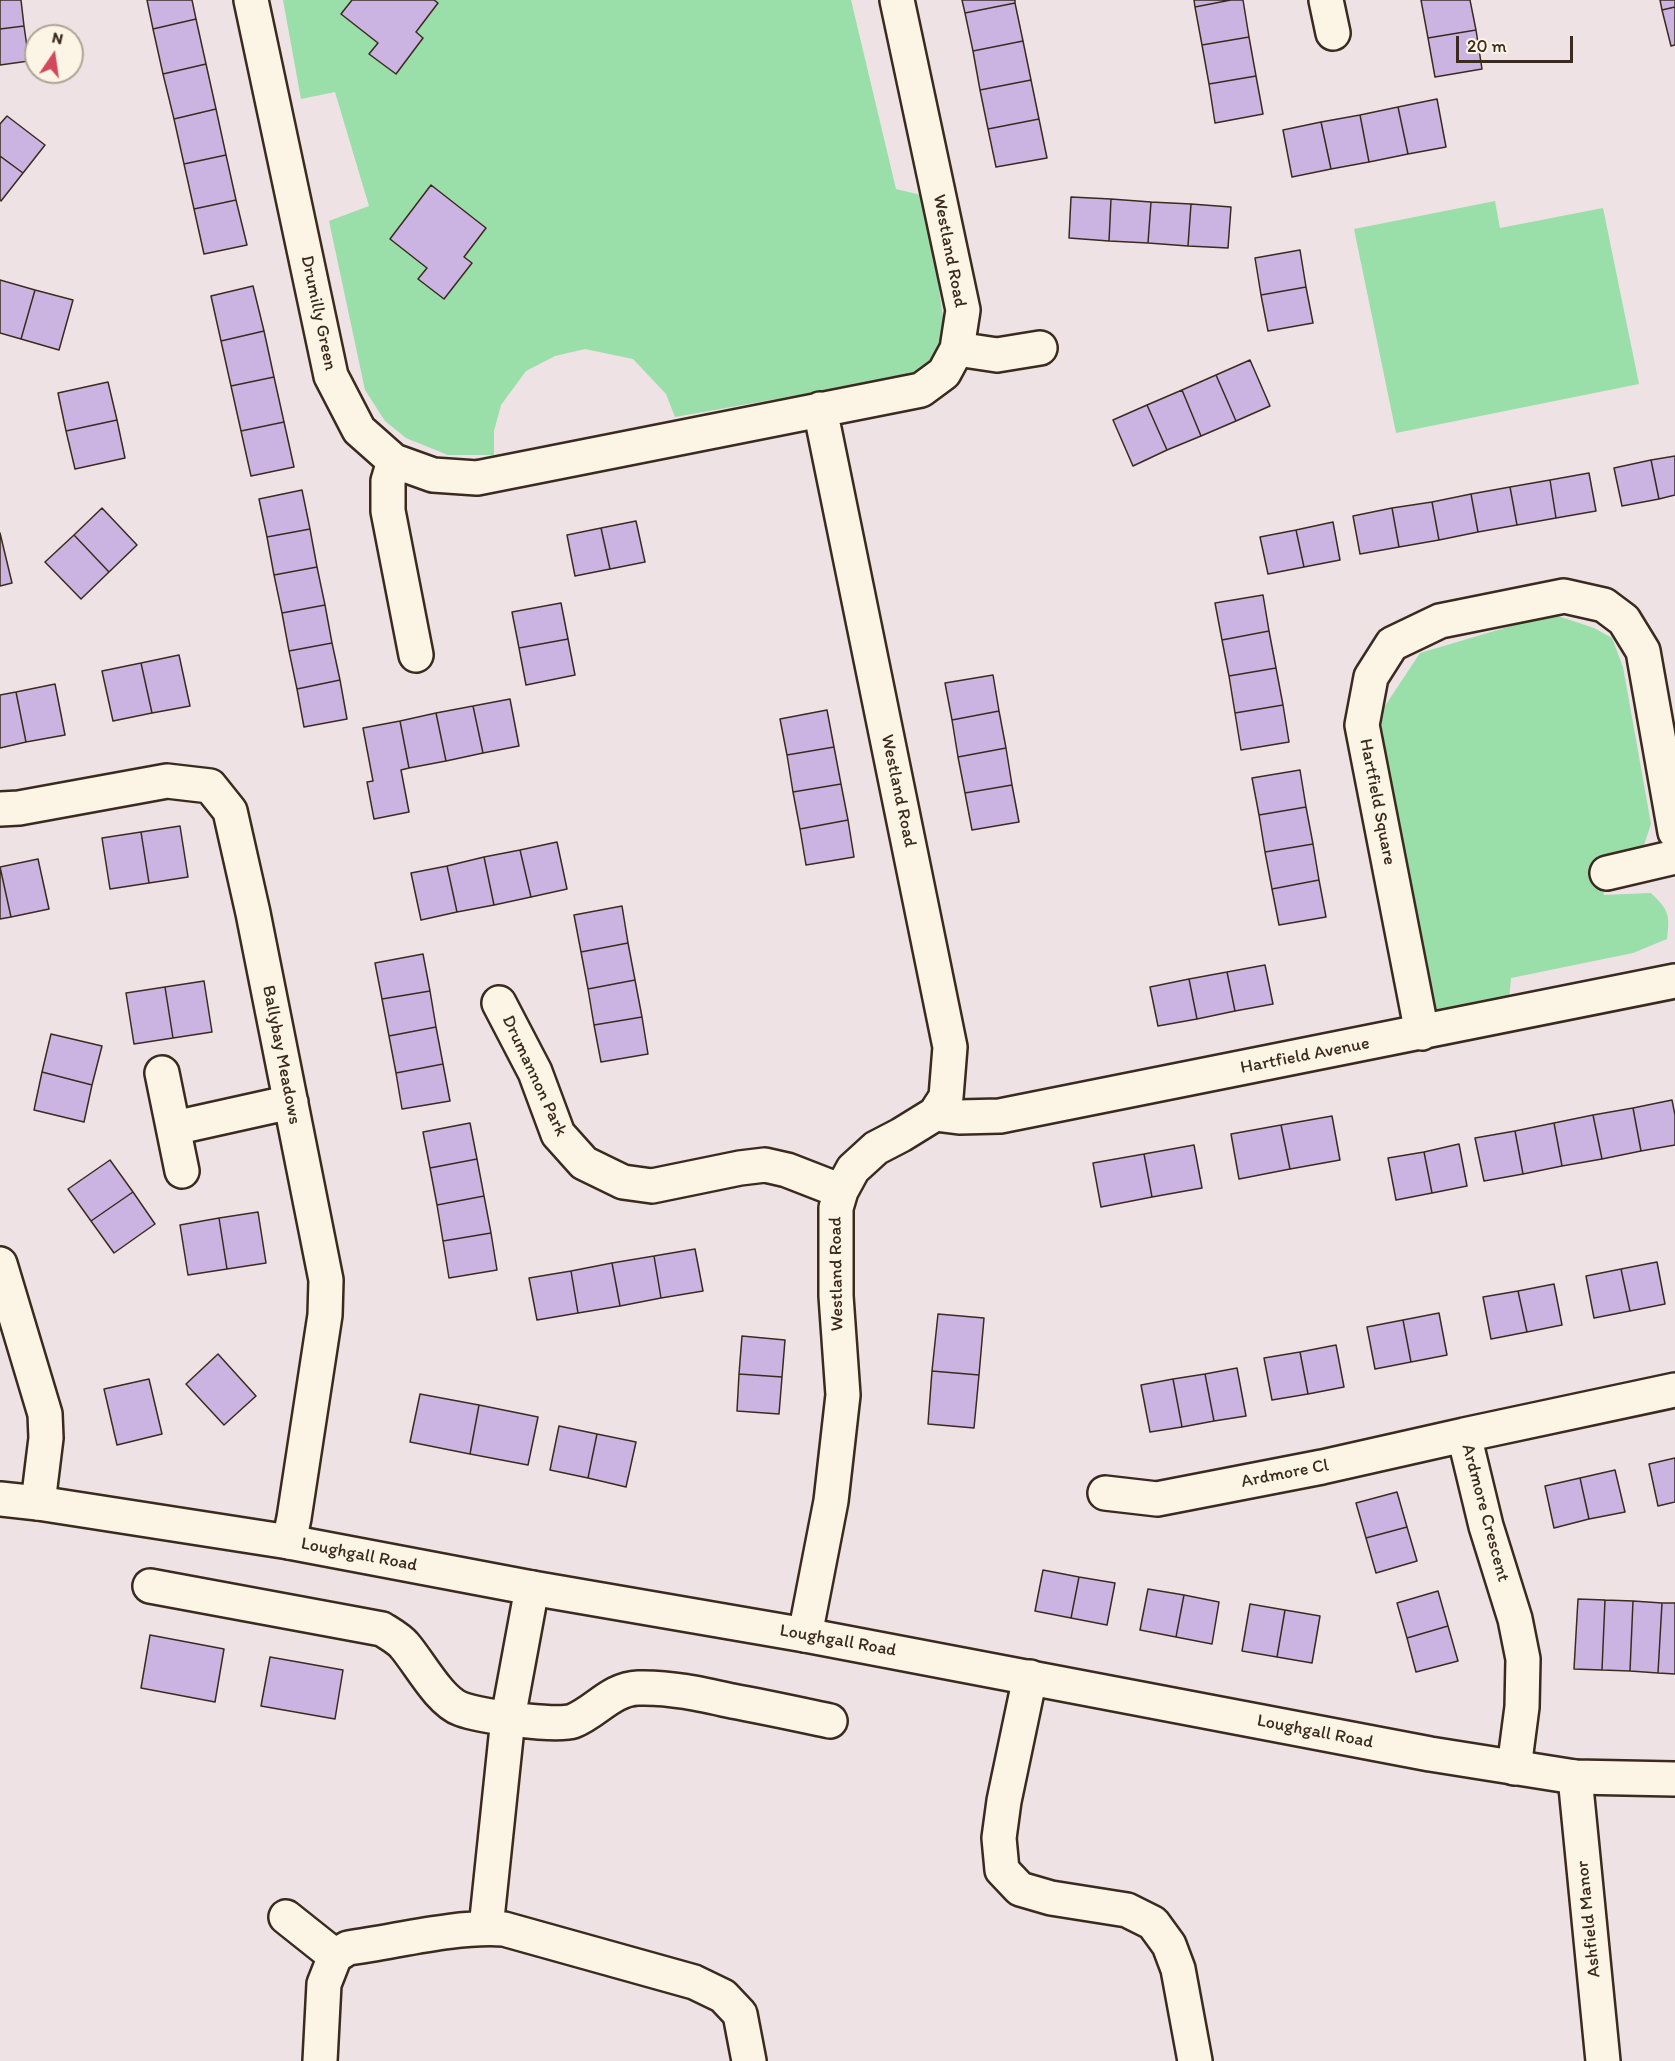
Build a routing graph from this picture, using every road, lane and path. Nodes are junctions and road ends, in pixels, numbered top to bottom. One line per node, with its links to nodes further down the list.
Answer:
1 (252, 0): 8 (street, Drumilly Green)
2 (897, 0): 6 (street, Westland Road)
3 (1326, 0): 4 (street)
4 (1333, 33)
5 (1040, 348): 6 (street)
6 (957, 349): 7 (street, Westland Road)
7 (820, 409): 8 (street, Drumilly Green); 19 (street, Westland Road)
8 (393, 461): 9 (street)
9 (416, 655)
10 (0, 809): 18 (street, Ballybay Meadows)
11 (1675, 832): 16 (street, Hartfield Square)
12 (1675, 857): 13 (street)
13 (1607, 873)
14 (1675, 981): 16 (street, Hartfield Avenue)
15 (499, 1003): 22 (street, Drumannon Park)
16 (1422, 1033): 19 (street, Hartfield Avenue)
17 (162, 1073): 20 (street)
18 (291, 1102): 20 (street); 29 (street, Ballybay Meadows)
19 (935, 1114): 22 (street, Westland Road)
20 (174, 1128): 21 (street)
21 (182, 1171)
22 (841, 1191): 32 (street, Westland Road)
23 (0, 1264): 28 (street)
24 (1675, 1390): 25 (street, Ardmore Crescent)
25 (1464, 1435): 26 (street, Ardmore Cl); 36 (street, Ardmore Crescent)
26 (1105, 1493)
27 (0, 1499): 28 (street, Loughgall Road)
28 (38, 1503): 29 (street, Loughgall Road)
29 (289, 1542): 31 (street, Loughgall Road)
30 (150, 1586): 34 (street)
31 (532, 1587): 32 (street, Loughgall Road); 34 (street)
32 (806, 1635): 33 (street, Loughgall Road)
33 (1030, 1677): 36 (street, Loughgall Road); 44 (street)
34 (508, 1718): 35 (street); 40 (street)
35 (830, 1721)
36 (1514, 1768): 37 (street, Loughgall Road)
37 (1575, 1777): 38 (street, Loughgall Road); 45 (street, Ashfield Manor)
38 (1675, 1779)
39 (286, 1917): 41 (street)
40 (486, 1928): 41 (street); 43 (street)
41 (335, 1956): 42 (street)
42 (320, 2061)
43 (749, 2061)
44 (1195, 2061)
45 (1603, 2061)

